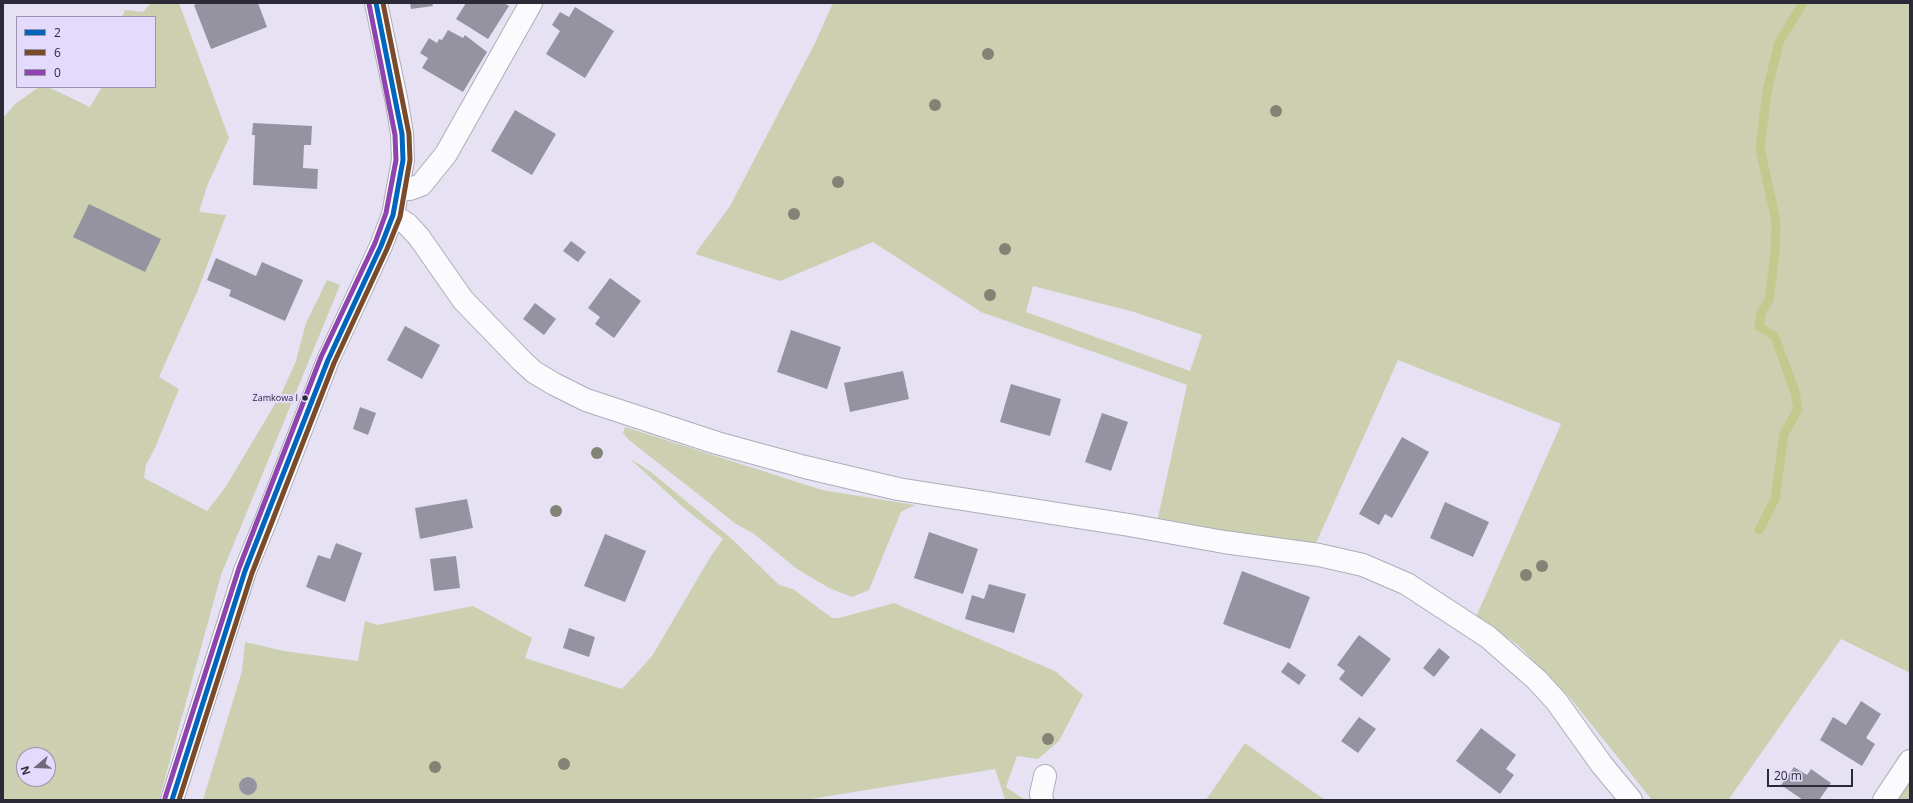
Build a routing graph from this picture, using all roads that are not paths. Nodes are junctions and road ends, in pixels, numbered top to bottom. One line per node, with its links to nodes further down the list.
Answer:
1 (376, 3): 3 (street)
2 (531, 3): 3 (street)
3 (398, 189): 4 (street)
4 (392, 215): 7 (street); 9 (street)
5 (1910, 761): 10 (street)
6 (1045, 776): 8 (street)
7 (172, 800)
8 (1042, 800)
9 (1631, 800)
10 (1884, 800)

